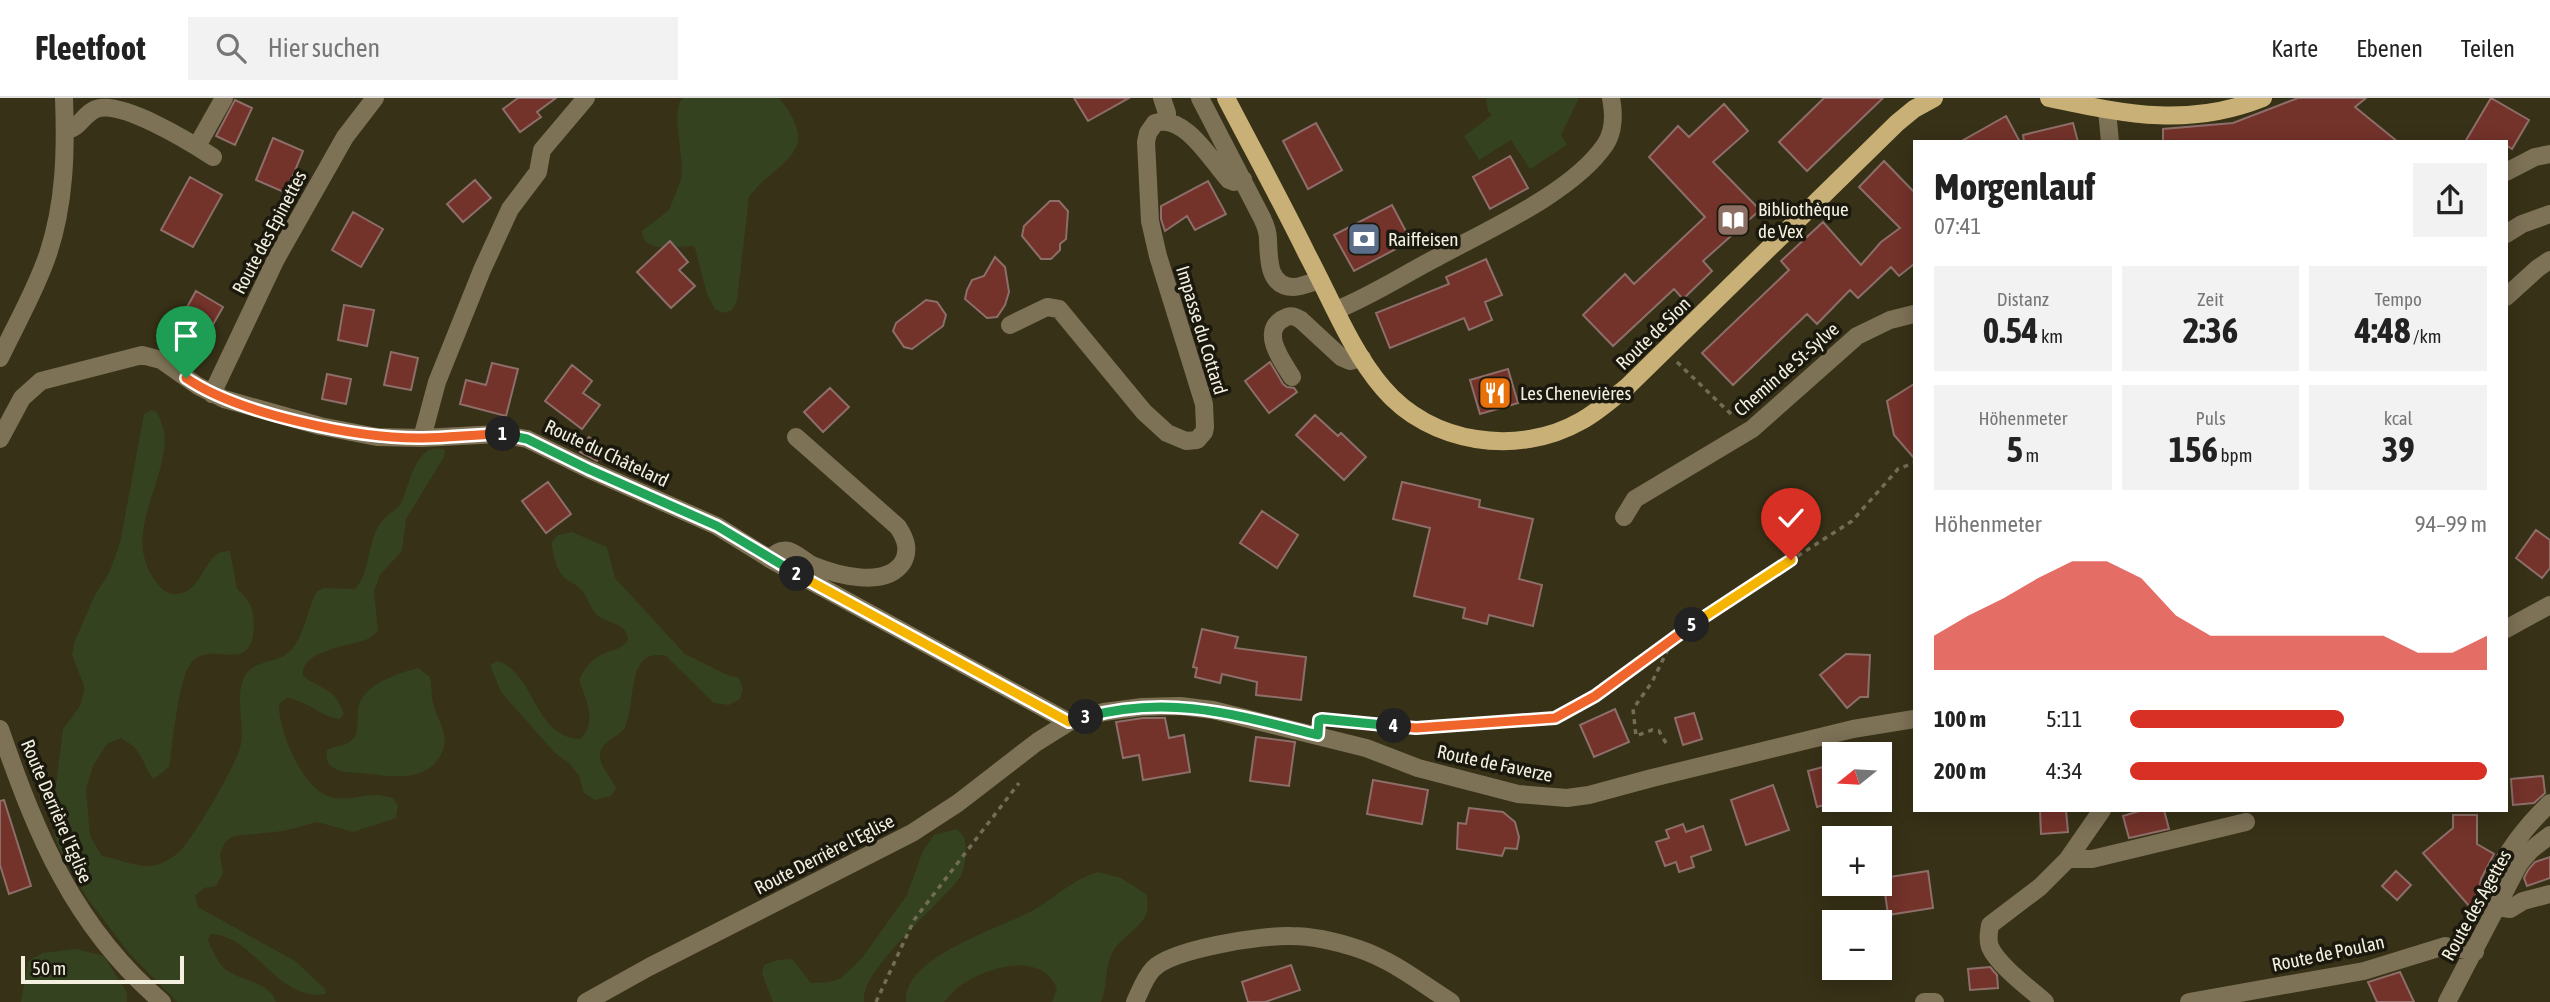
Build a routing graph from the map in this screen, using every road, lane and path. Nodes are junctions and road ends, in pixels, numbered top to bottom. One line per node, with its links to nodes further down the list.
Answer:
1 (64, 98): 14 (street)
2 (224, 98): 16 (street)
3 (375, 98): 34 (street, Route des Epinettes)
4 (586, 98): 37 (street)
5 (1162, 98): 13 (street)
6 (1200, 98): 20 (street)
7 (1226, 98): 24 (main road, Route de Sion)
8 (1611, 98): 26 (street)
9 (1934, 98): 31 (main road, Route de Sion)
10 (2049, 98): 12 (main road)
11 (2263, 98): 12 (main road)
12 (2107, 110): 15 (street)
13 (1167, 121): 20 (street); 28 (street, Impasse du Cottard)
14 (65, 130): 16 (street); 29 (street)
15 (2109, 140)
16 (197, 146): 18 (street)
17 (2550, 154): 19 (street)
18 (213, 157)
19 (2508, 171)
20 (1243, 179): 24 (street)
21 (2550, 214): 22 (street)
22 (2508, 233)
23 (2550, 260): 25 (street)
24 (1321, 280): 26 (main road, Route de Sion)
25 (2508, 295)
26 (1336, 310): 31 (main road, Route de Sion)
27 (1913, 314): 40 (street, Chemin de St-Sylve)
28 (1010, 325)
29 (7, 329): 30 (street)
30 (0, 358)
31 (1362, 358): 33 (street)
32 (1673, 358): 35 (path)
33 (1292, 377)
34 (212, 394): 37 (street, Route du Châtelard); 38 (street, Route du Châtelard)
35 (1743, 426)
36 (796, 437): 41 (street)
37 (422, 438): 41 (street, Route du Châtelard)
38 (0, 439)
39 (1913, 463): 44 (path)
40 (1624, 517)
41 (770, 559): 46 (street, Route du Châtelard)
42 (2550, 605): 43 (street)
43 (2508, 628)
44 (1669, 639): 48 (path); 49 (path)
45 (1913, 719): 48 (street, Route de Faverze)
46 (1069, 722): 48 (street, Route de Faverze); 62 (street, Route Derrière l'Eglise)
47 (0, 729): 61 (street, Route Derrière l'Eglise)
48 (1318, 735)
49 (1666, 743)
50 (1021, 780): 63 (path)
51 (2550, 803): 57 (street)
52 (2101, 812): 56 (street)
53 (2225, 818): 54 (street); 56 (street)
54 (2246, 822)
55 (2550, 835): 59 (street, Route des Agettes)
56 (2068, 859): 68 (street)
57 (2491, 884)
58 (2550, 894): 59 (street)
59 (2497, 907): 60 (street, Route des Agettes)
60 (2475, 952): 69 (street, Route de Poulan); 70 (street, Route des Agettes)
61 (162, 1002)
62 (586, 1002)
63 (876, 1002)
64 (1135, 1002): 65 (street)
65 (1451, 1002)
66 (1924, 1002): 67 (street)
67 (1935, 1002)
68 (2045, 1002)
69 (2189, 1002)
70 (2447, 1002)

